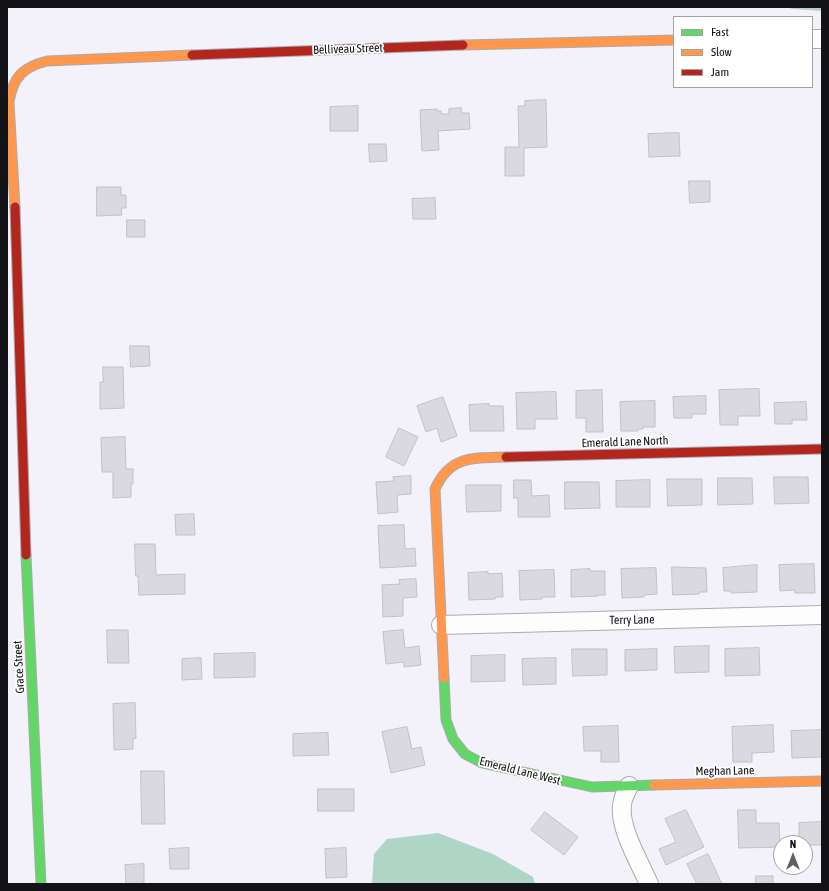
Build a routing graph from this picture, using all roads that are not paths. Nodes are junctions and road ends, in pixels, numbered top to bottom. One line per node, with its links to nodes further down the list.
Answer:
1 (673, 40): 2 (street, Belliveau Street)
2 (24, 70): 9 (street, Grace Street)
3 (822, 449): 4 (street, Emerald Lane North)
4 (438, 481): 6 (street, Emerald Lane West)
5 (822, 615): 6 (street, Terry Lane)
6 (441, 625): 8 (street, Emerald Lane West)
7 (822, 781): 8 (street, Meghan Lane)
8 (629, 786): 10 (street)
9 (41, 884)
10 (649, 884)

